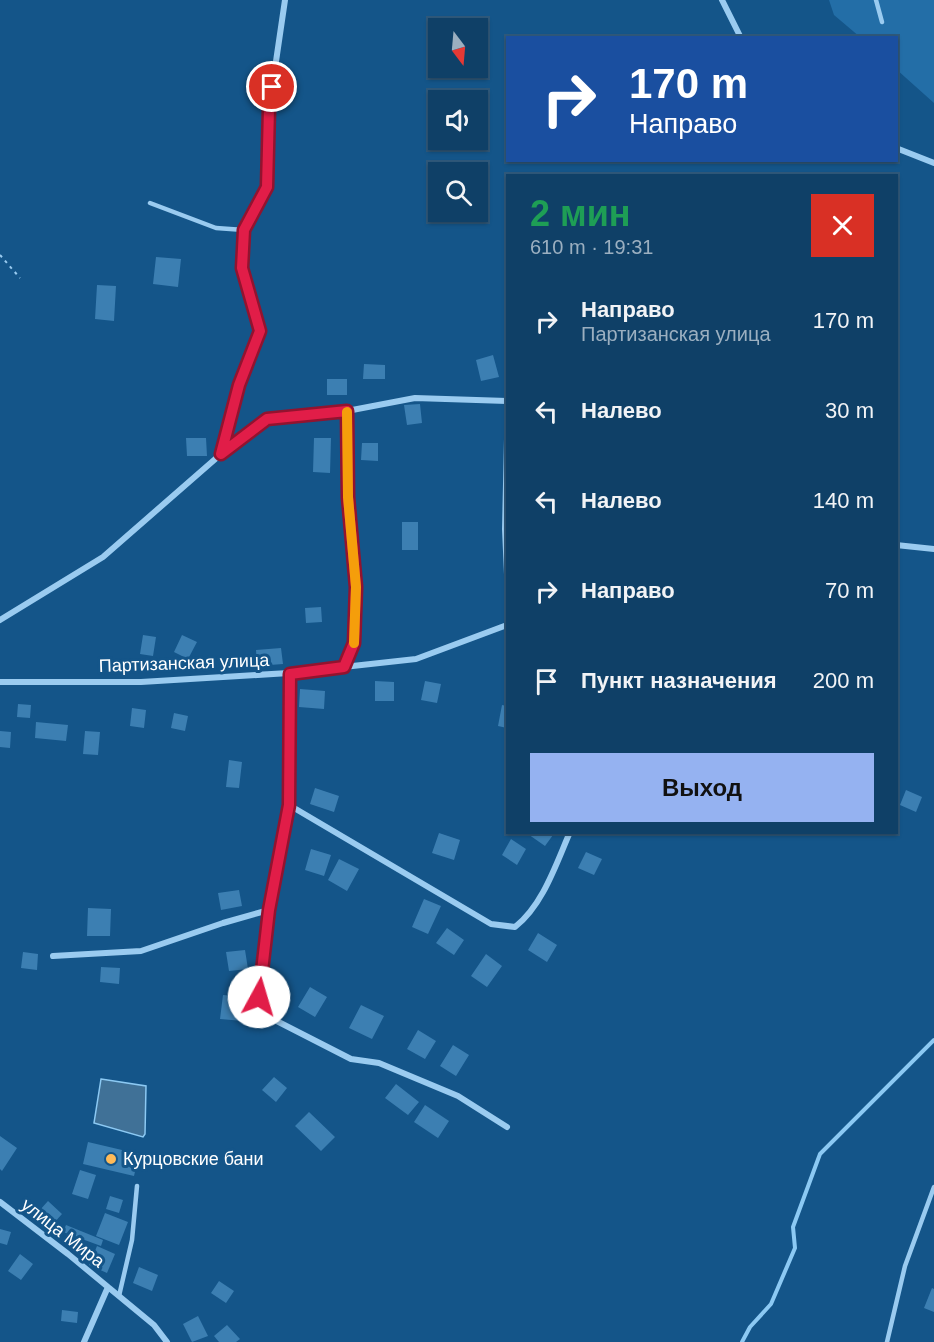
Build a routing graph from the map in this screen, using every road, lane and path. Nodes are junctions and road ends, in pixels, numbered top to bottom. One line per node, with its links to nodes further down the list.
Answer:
1 (285, 0): 9 (street)
2 (722, 0): 5 (street)
3 (876, 0): 4 (lane)
4 (882, 22)
5 (740, 36)
6 (898, 149): 7 (street)
7 (934, 163)
8 (150, 203): 9 (lane)
9 (244, 230): 14 (street)
10 (0, 255): 11 (path)
11 (20, 278)
12 (506, 401): 13 (street)
13 (347, 411): 14 (street); 19 (lane)
14 (221, 454): 17 (street)
15 (898, 545): 16 (street)
16 (934, 549)
17 (0, 620)
18 (506, 625): 19 (street, Партизанская улица)
19 (344, 667): 20 (street, Партизанская улица)
20 (290, 674): 21 (street, Партизанская улица); 22 (street)
21 (0, 682)
22 (289, 805): 23 (street); 24 (street)
23 (569, 834)
24 (269, 910): 25 (street); 26 (street)
25 (53, 956)
26 (507, 1127)
27 (137, 1186): 31 (lane)
28 (934, 1187): 34 (lane)
29 (0, 1202): 30 (street, улица Мира)
30 (108, 1287): 31 (street, улица Мира); 32 (street, улица Мира)
31 (119, 1296): 33 (street, улица Мира)
32 (84, 1342)
33 (167, 1342)
34 (887, 1342)

